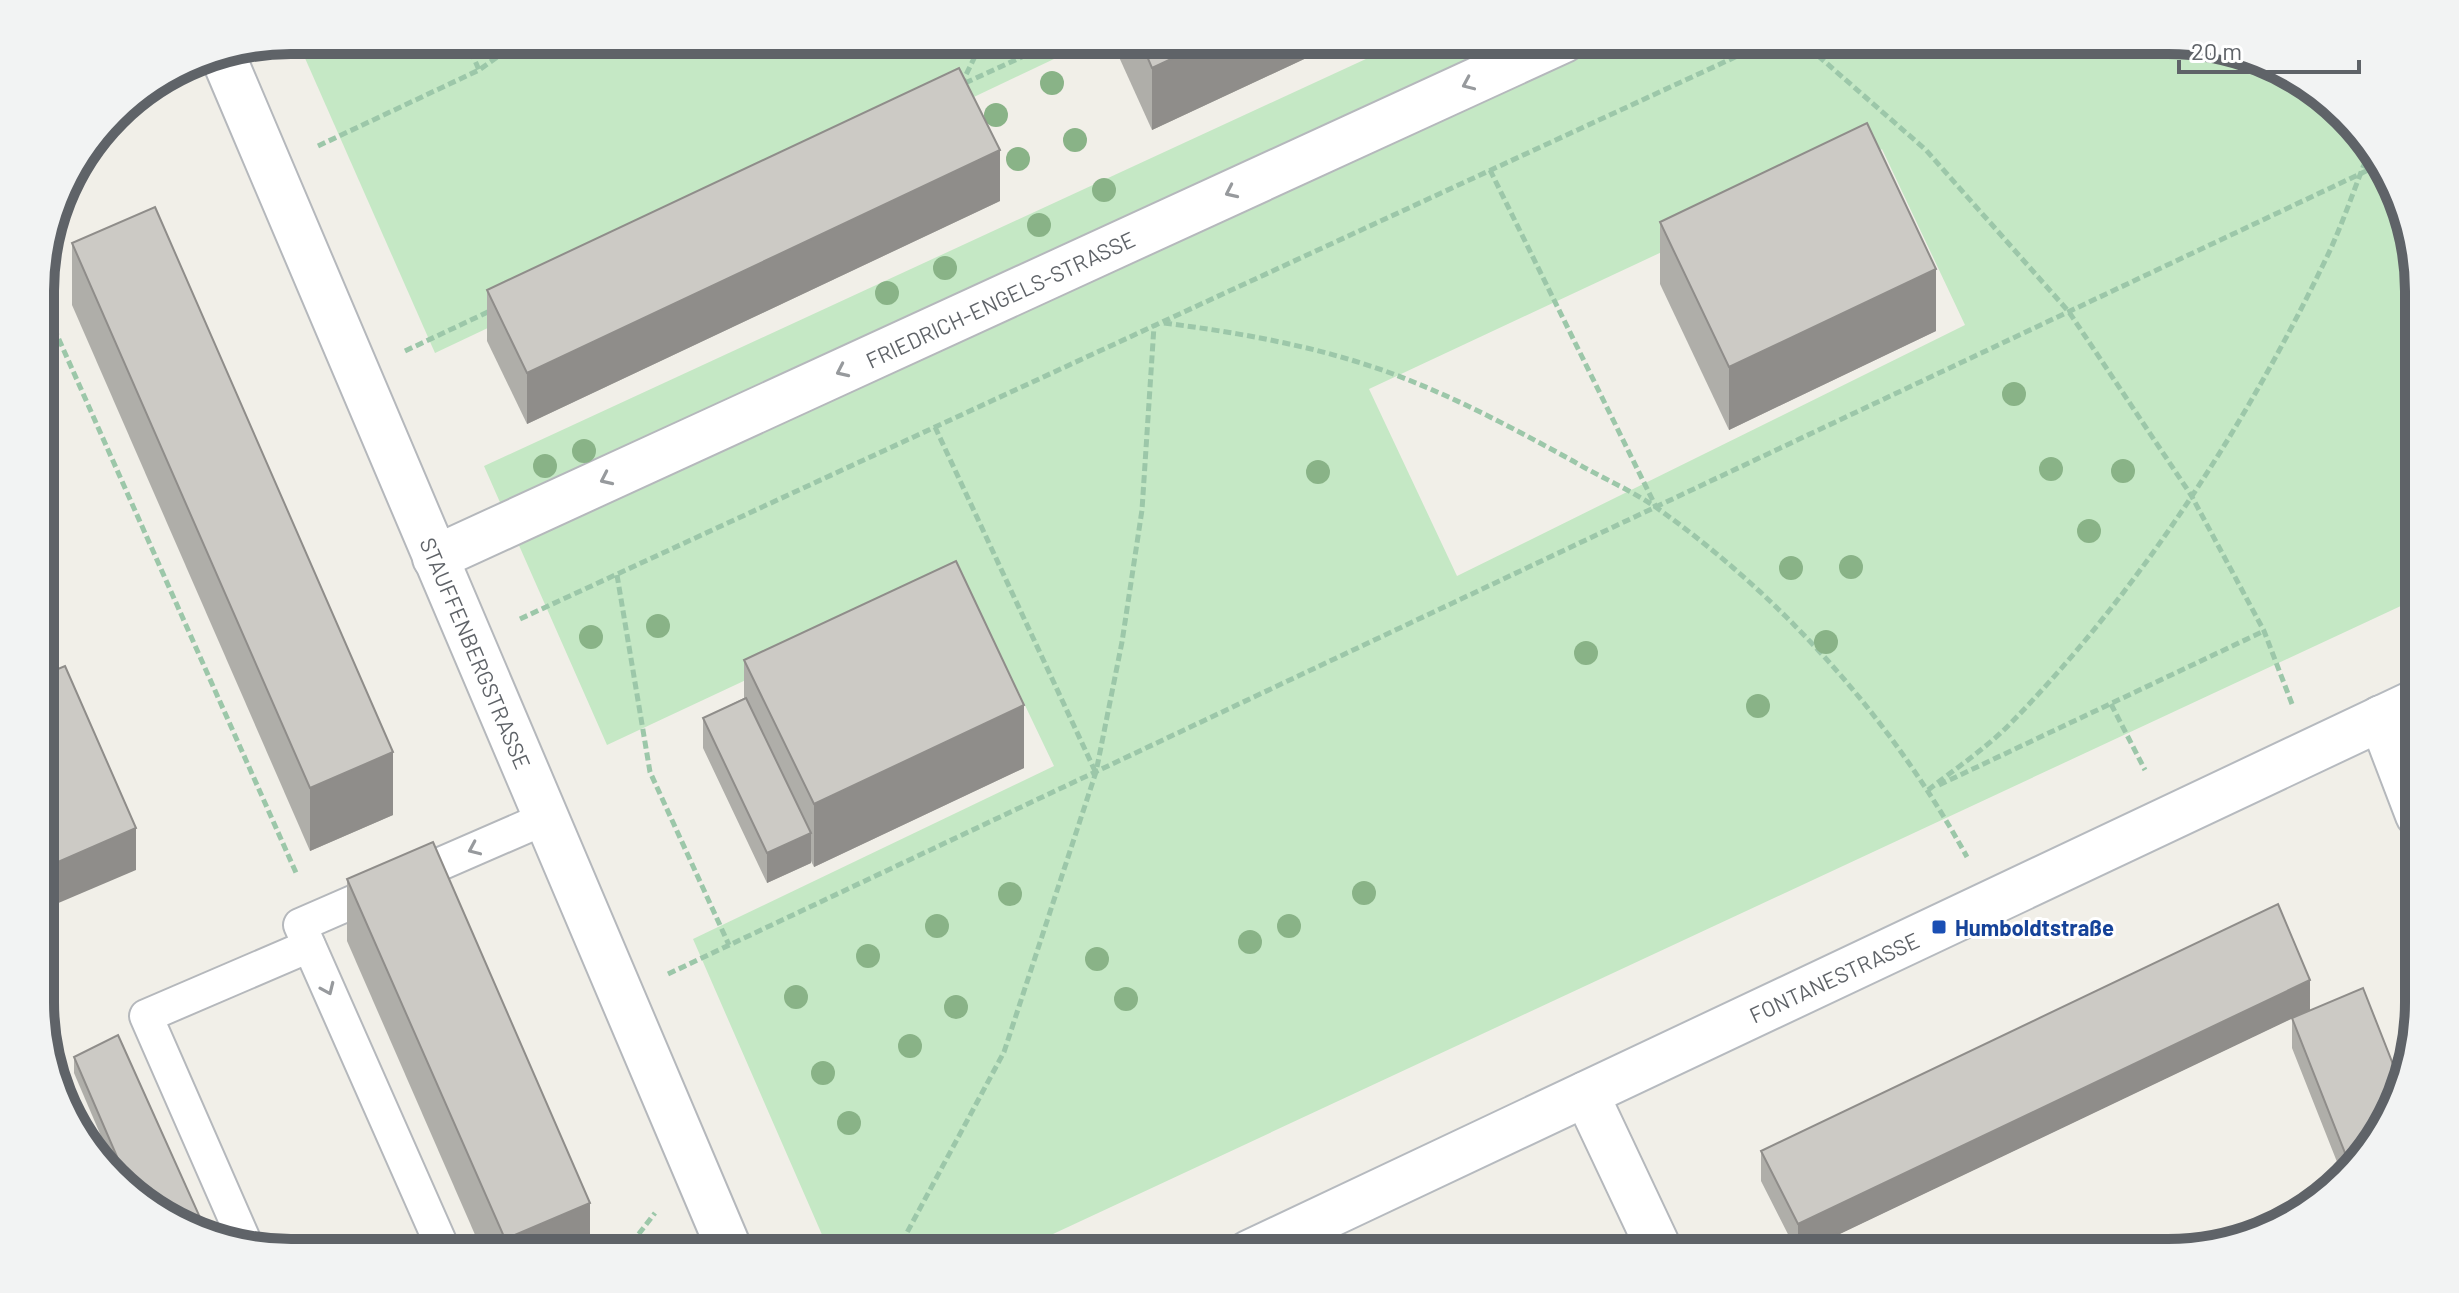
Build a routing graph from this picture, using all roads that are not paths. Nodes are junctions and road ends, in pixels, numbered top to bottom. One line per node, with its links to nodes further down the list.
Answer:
1 (1533, 54): 3 (street, FRIEDRICH-ENGELS-STRASSE, one-way to 3)
2 (226, 63): 3 (street, STAUFFENBERGSTRASSE)
3 (435, 558): 6 (street, STAUFFENBERGSTRASSE)
4 (2400, 709): 5 (street); 8 (street, FONTANESTRASSE)
5 (2405, 738)
6 (546, 818): 7 (lane, one-way to 7); 13 (street, STAUFFENBERGSTRASSE)
7 (312, 932): 9 (lane); 12 (lane, one-way to 12)
8 (1586, 1094): 10 (street, FONTANESTRASSE); 11 (street)
9 (241, 1233)
10 (1280, 1238)
11 (1654, 1238)
12 (439, 1239)
13 (725, 1239)

